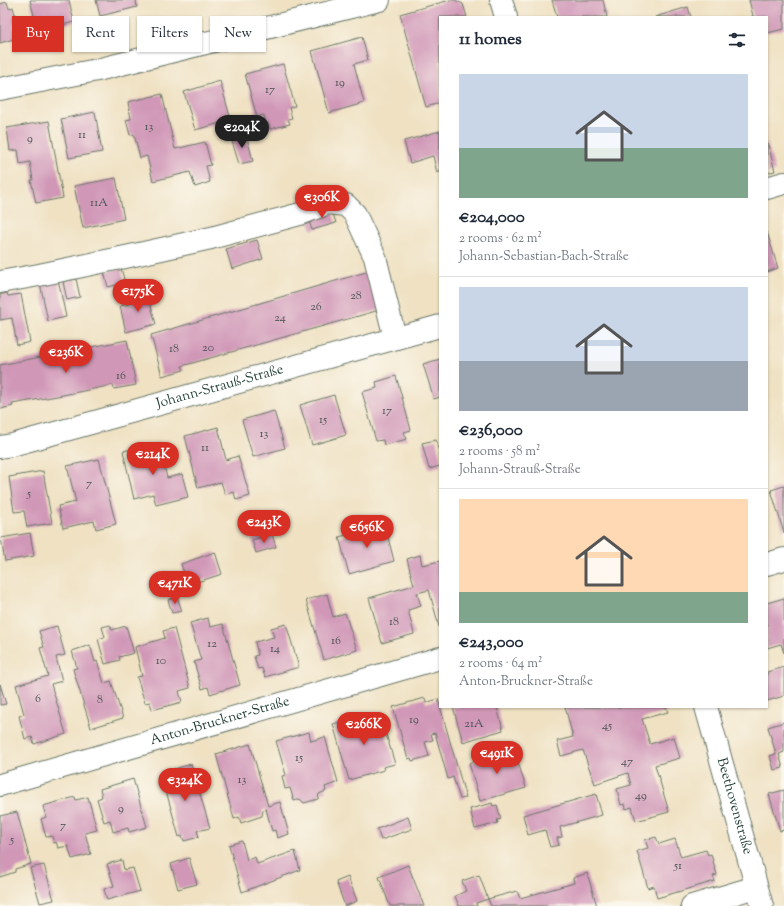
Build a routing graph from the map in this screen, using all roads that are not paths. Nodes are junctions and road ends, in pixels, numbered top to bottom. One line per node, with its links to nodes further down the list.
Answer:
1 (379, 0): 4 (street)
2 (501, 0): 3 (street)
3 (506, 16)
4 (0, 89)
5 (784, 183): 6 (street)
6 (768, 188)
7 (0, 282): 9 (street)
8 (439, 326): 9 (street, Johann-Strauß-Straße)
9 (395, 338): 10 (street, Johann-Strauß-Straße)
10 (0, 447)
11 (784, 559): 12 (street)
12 (768, 564)
13 (439, 658): 15 (street, Anton-Bruckner-Straße)
14 (706, 708): 16 (street, Beethovenstraße)
15 (0, 785)
16 (759, 897): 17 (street)
17 (692, 906)

